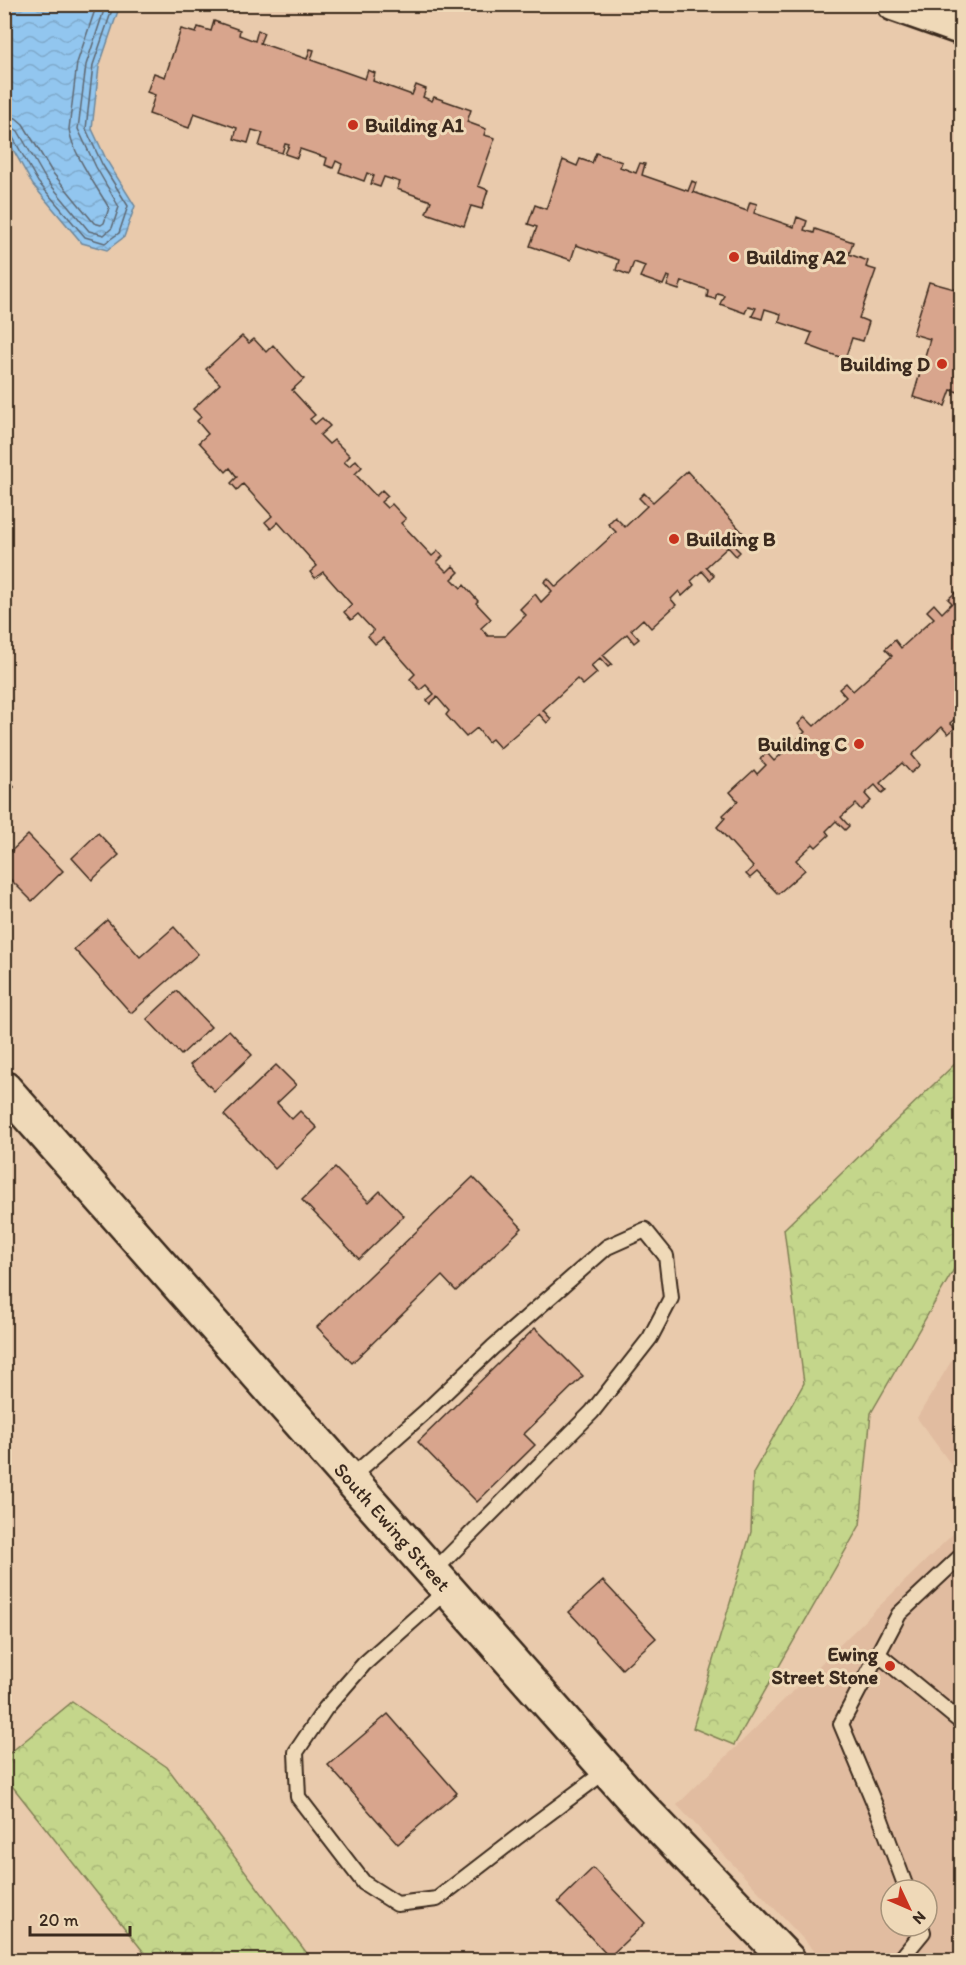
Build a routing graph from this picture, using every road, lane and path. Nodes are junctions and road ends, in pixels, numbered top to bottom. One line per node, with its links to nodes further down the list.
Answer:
1 (894, 4): 2 (street)
2 (962, 28)
3 (4, 1088): 4 (street, South Ewing Street)
4 (349, 1479): 6 (street, South Ewing Street); 6 (lane)
5 (962, 1555): 7 (lane)
6 (440, 1582): 9 (street, South Ewing Street); 9 (lane)
7 (878, 1654): 8 (lane); 10 (lane)
8 (962, 1723)
9 (608, 1770): 12 (street, South Ewing Street)
10 (903, 1878)
11 (918, 1938): 13 (lane)
12 (789, 1960)
13 (900, 1960)

